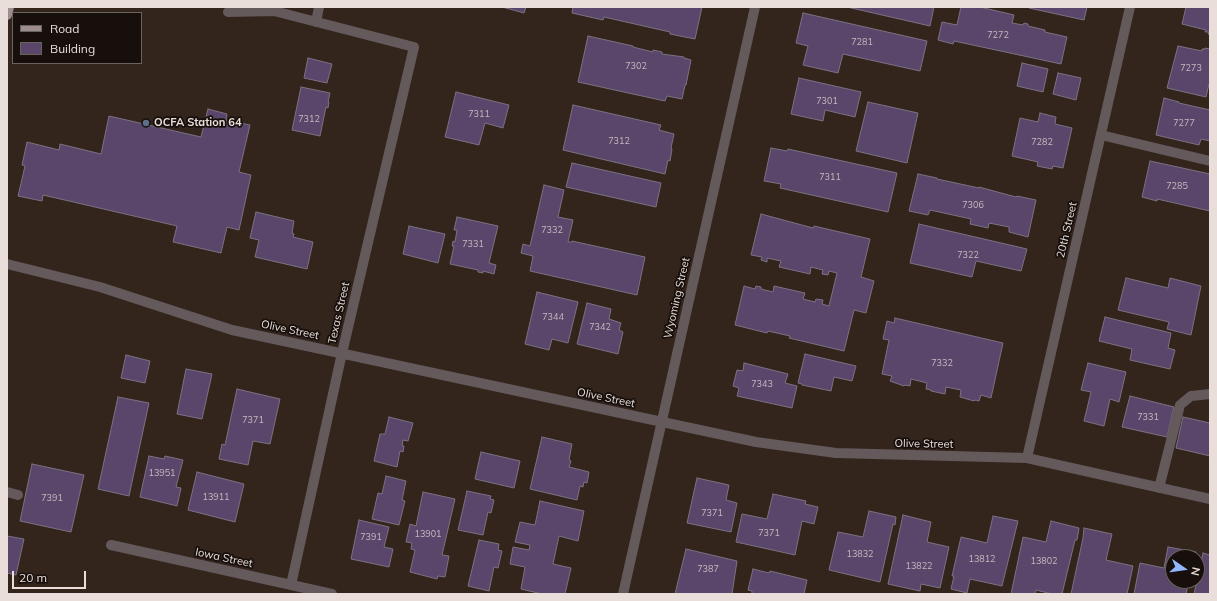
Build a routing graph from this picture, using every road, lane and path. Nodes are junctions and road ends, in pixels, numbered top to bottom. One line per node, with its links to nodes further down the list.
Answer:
1 (9, 7): 6 (main road)
2 (319, 7): 7 (street)
3 (755, 7): 13 (street, Wyoming Street)
4 (1130, 7): 8 (street, 20th Street)
5 (228, 12): 7 (street)
6 (7, 15)
7 (316, 22): 11 (street, Texas Street)
8 (1101, 135): 9 (street); 14 (street, 20th Street)
9 (1210, 161)
10 (7, 264): 11 (street, Olive Street)
11 (342, 353): 13 (street, Olive Street); 20 (street, Texas Street)
12 (1210, 394): 15 (street)
13 (662, 422): 14 (street, Olive Street); 22 (street, Wyoming Street)
14 (1027, 458): 15 (street, Olive Street)
15 (1160, 488): 18 (street, Olive Street)
16 (7, 492): 17 (street)
17 (18, 495)
18 (1210, 499)
19 (111, 546): 20 (street, Iowa Street)
20 (291, 585): 21 (street, Iowa Street)
21 (332, 594)
22 (623, 594)

